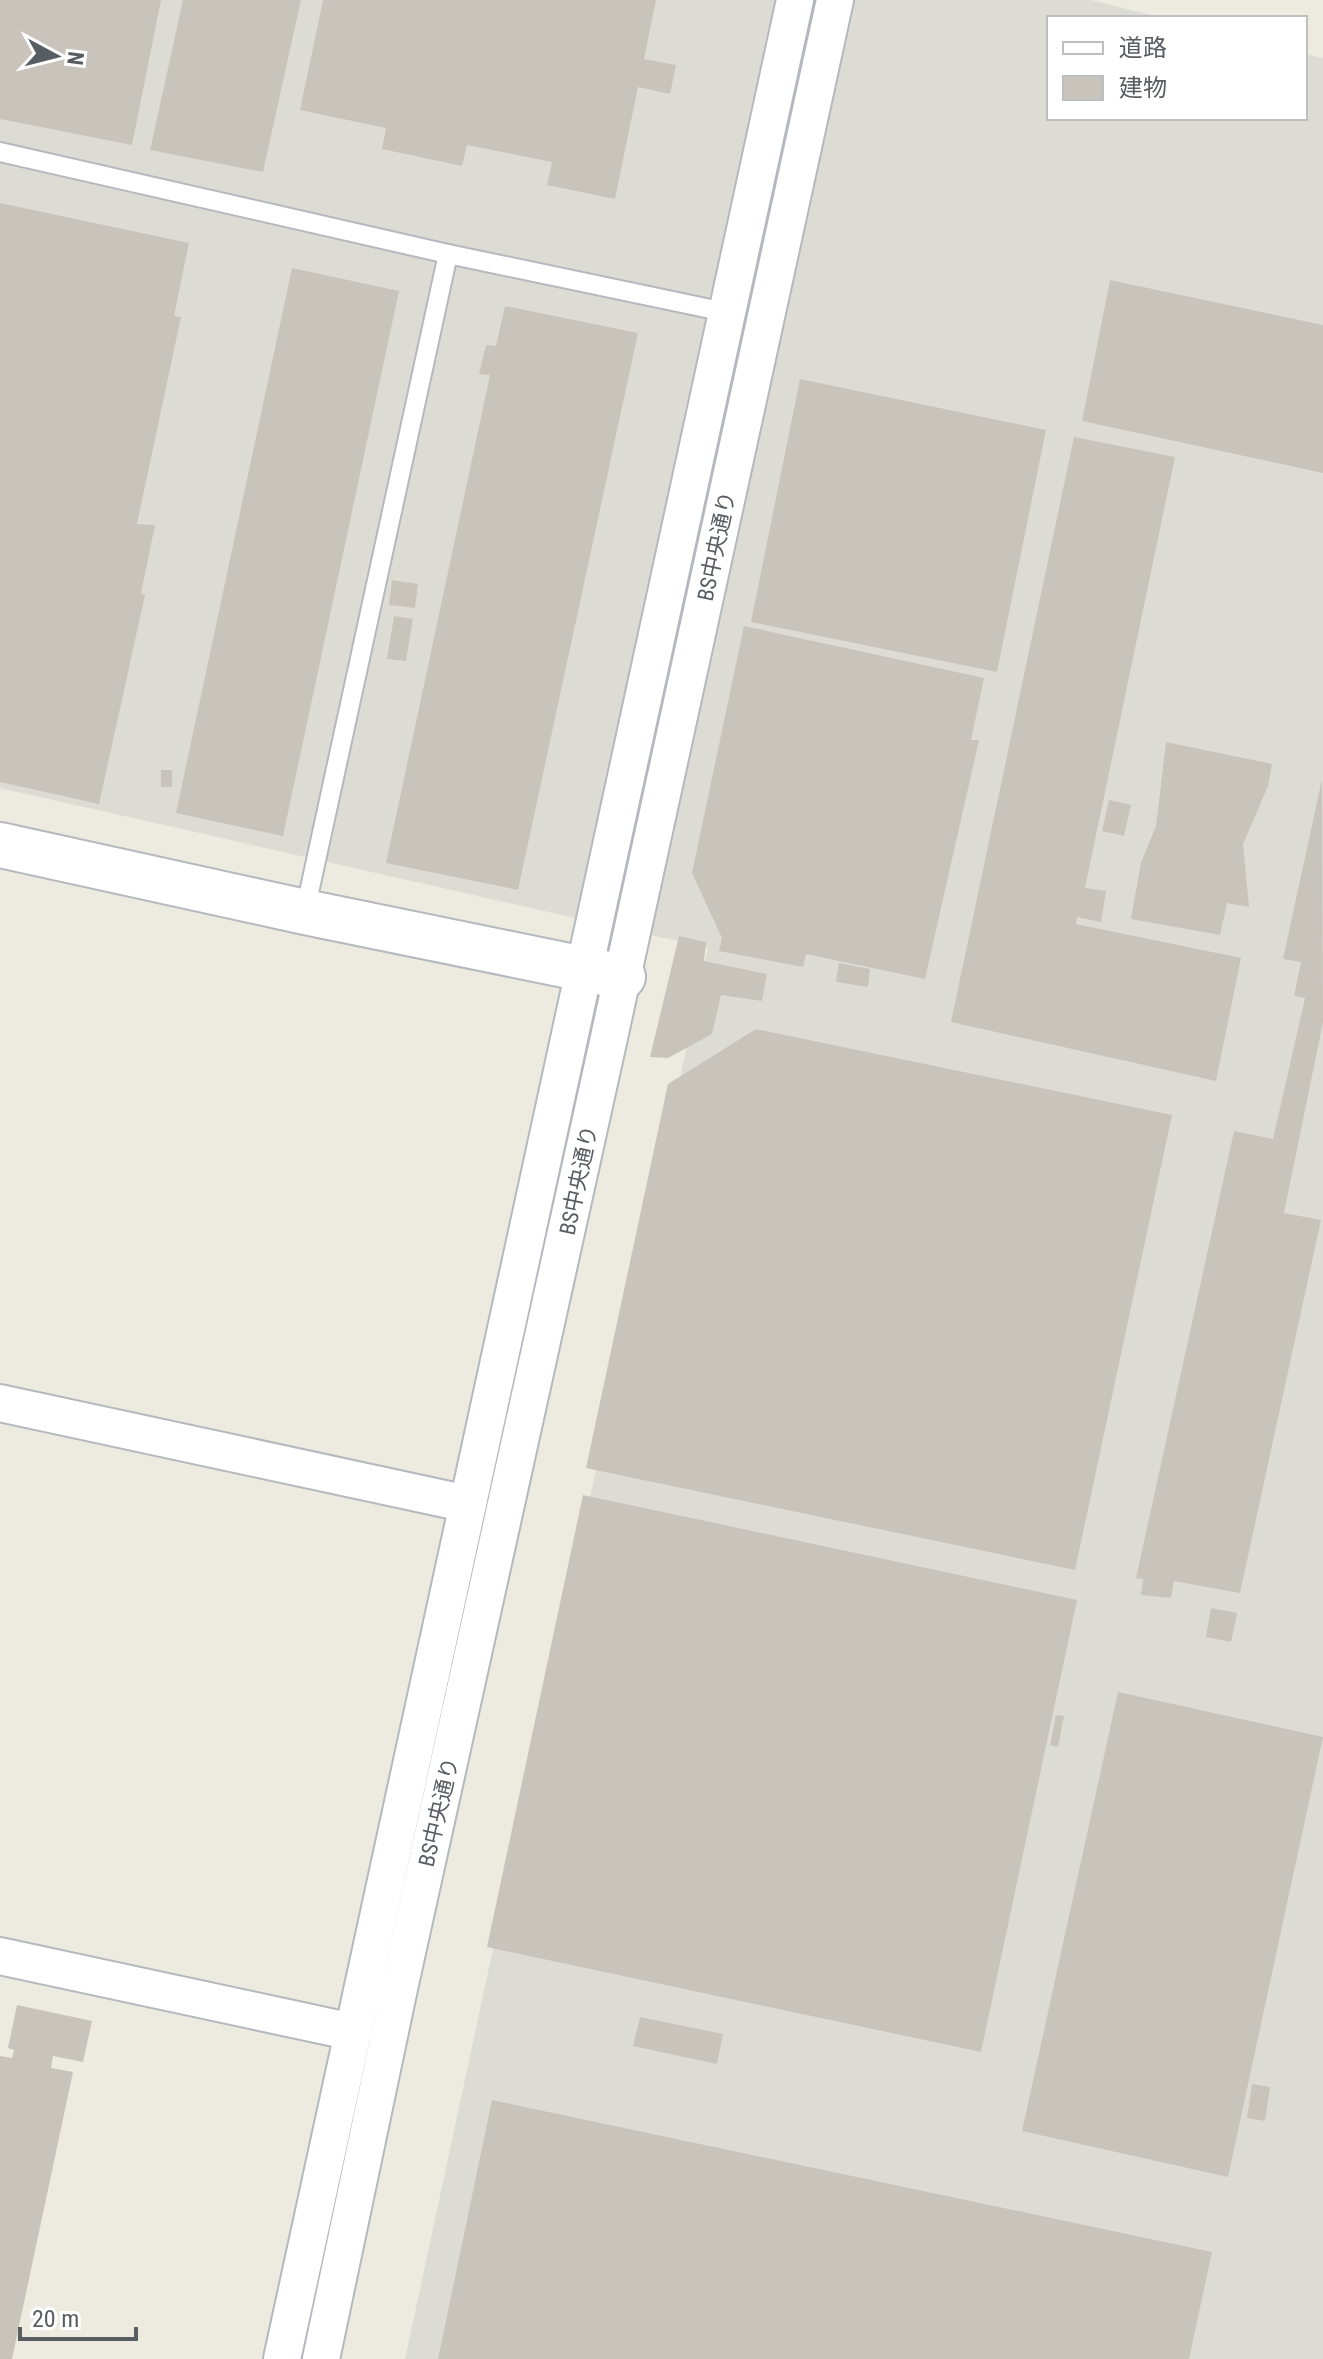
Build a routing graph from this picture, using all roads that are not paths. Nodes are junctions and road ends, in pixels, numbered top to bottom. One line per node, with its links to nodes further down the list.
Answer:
1 (795, 0): 5 (street, BS中央通り)
2 (835, 0): 8 (street, BS中央通り)
3 (0, 152): 4 (lane)
4 (448, 254): 5 (lane); 7 (lane)
5 (725, 312): 8 (street, BS中央通り)
6 (0, 845): 7 (street)
7 (305, 912): 8 (street)
8 (602, 974): 10 (street, BS中央通り); 14 (street, BS中央通り)
9 (0, 1403): 10 (street)
10 (468, 1504): 12 (street, BS中央通り)
11 (0, 1956): 12 (street)
12 (353, 2032): 13 (street, BS中央通り)
13 (282, 2359)
14 (321, 2359)

